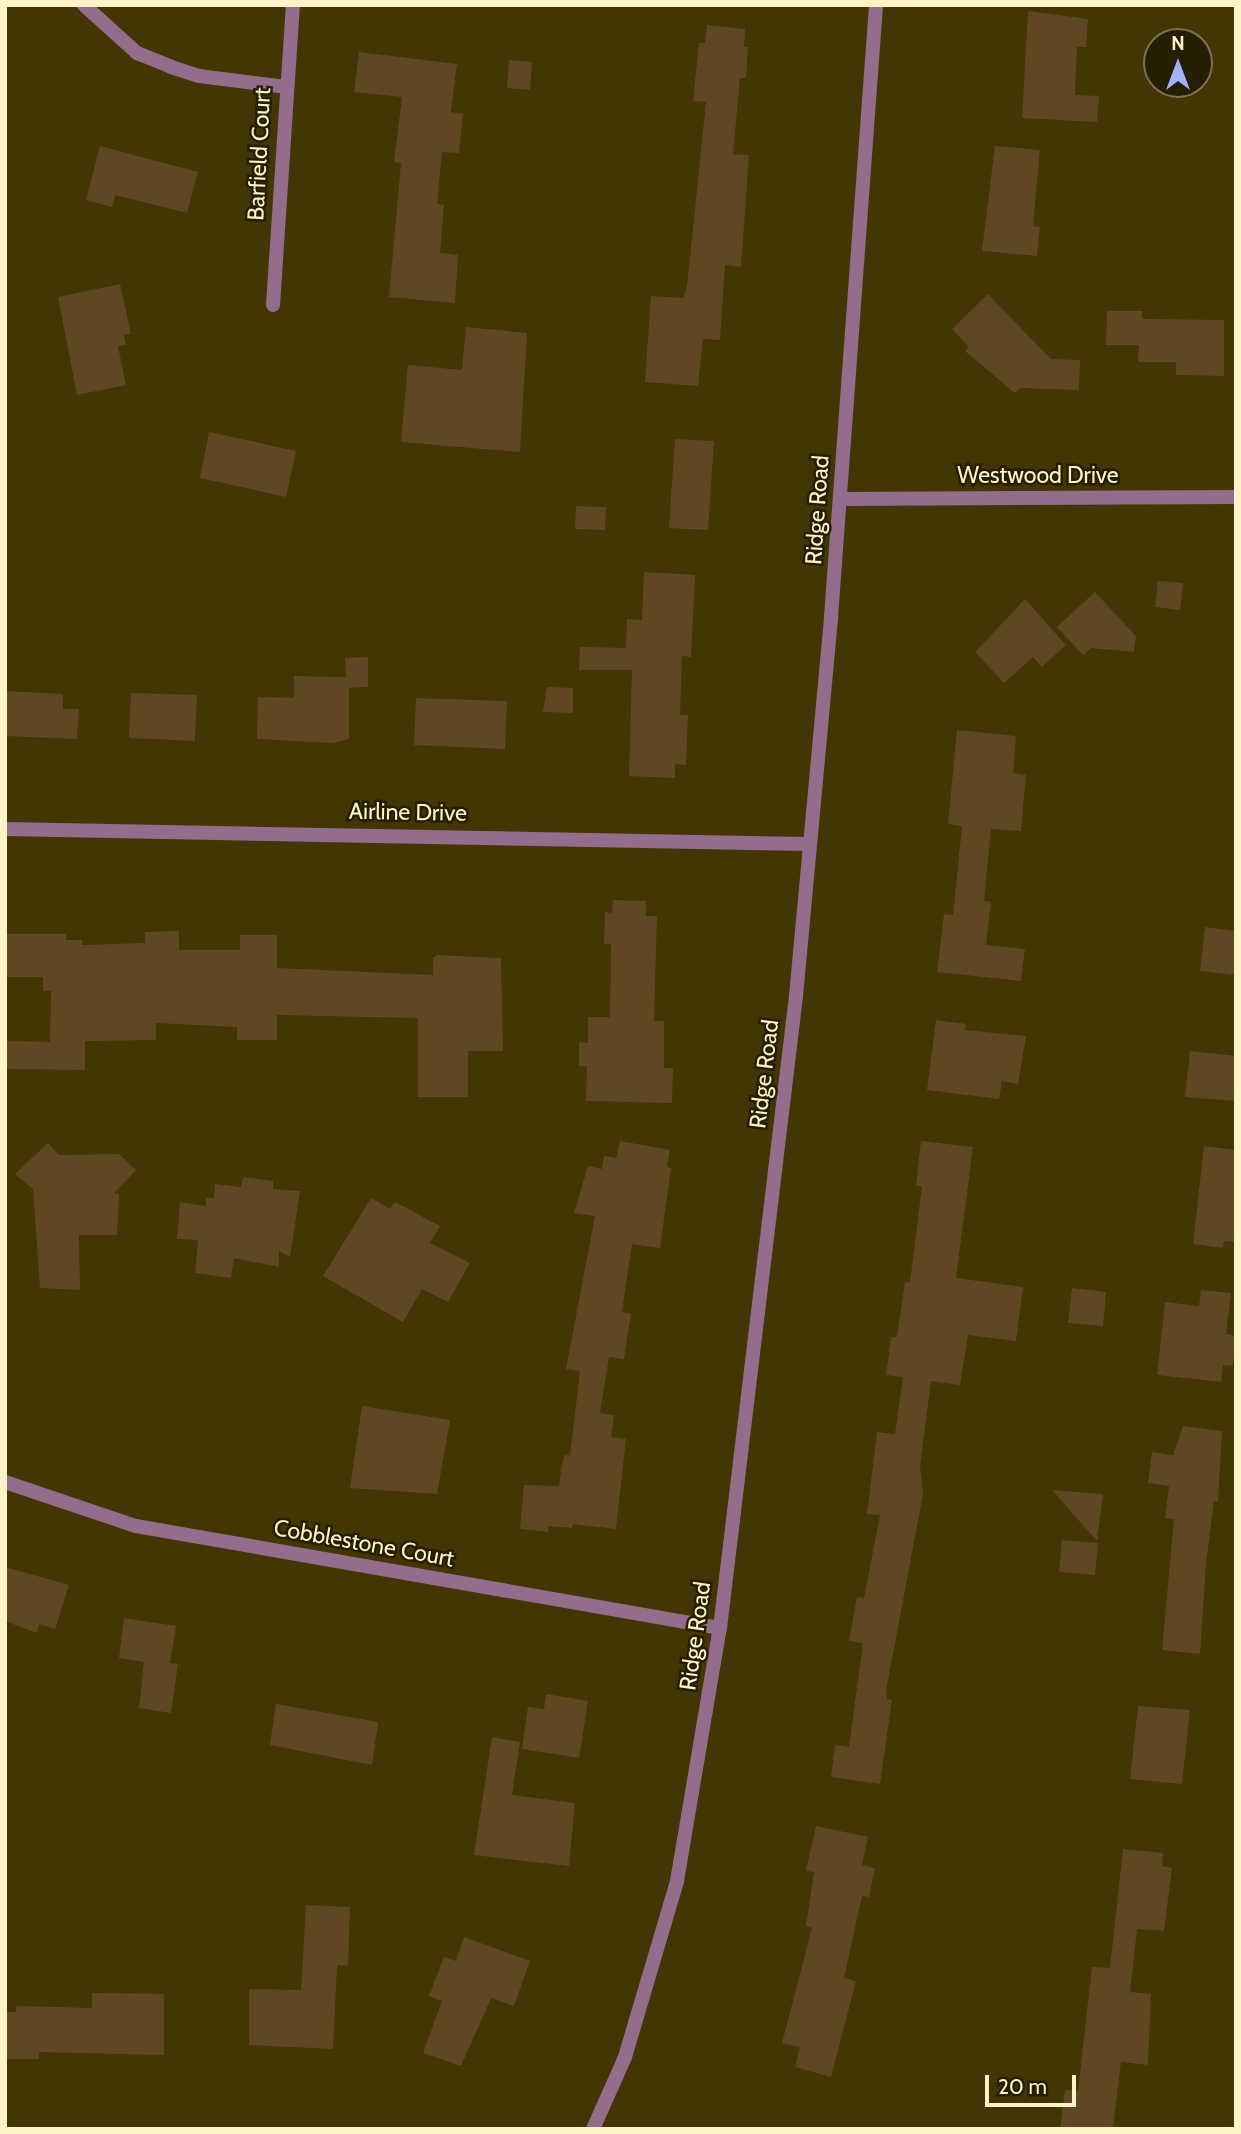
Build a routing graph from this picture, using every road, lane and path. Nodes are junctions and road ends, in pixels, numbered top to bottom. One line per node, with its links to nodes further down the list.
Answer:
1 (84, 5): 4 (street)
2 (293, 5): 4 (street, Barfield Court)
3 (876, 5): 7 (street, Ridge Road)
4 (286, 87): 5 (street, Barfield Court)
5 (273, 305)
6 (1236, 497): 7 (street, Westwood Drive)
7 (841, 499): 9 (street, Ridge Road)
8 (5, 829): 9 (street, Airline Drive)
9 (809, 844): 11 (street, Ridge Road)
10 (5, 1482): 11 (street, Cobblestone Court)
11 (720, 1628): 12 (street, Ridge Road)
12 (593, 2129)

